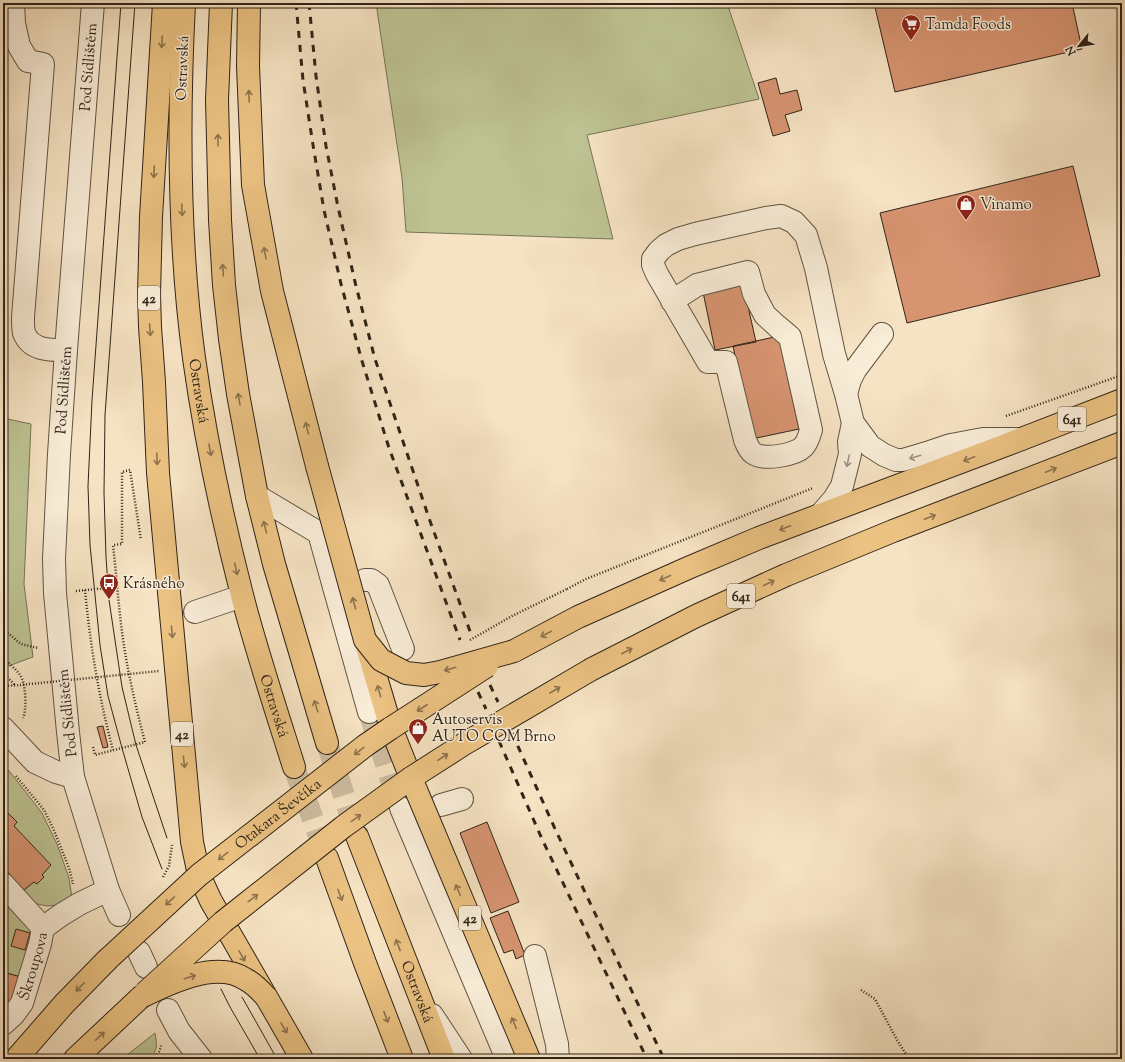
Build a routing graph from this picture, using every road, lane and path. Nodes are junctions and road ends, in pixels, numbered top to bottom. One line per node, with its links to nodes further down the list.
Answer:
1 (13, 3): 9 (street)
2 (164, 3): 53 (main road, 42, one-way to 53)
3 (184, 3): 25 (main road, Ostravská, one-way to 25)
4 (221, 3): 18 (main road, one-way to 4)
5 (250, 3): 28 (main road, 42, one-way to 5, bridge)
6 (90, 4): 9 (street, Pod Sídlištěm)
7 (672, 301): 7 (street); 11 (street)
8 (882, 334): 11 (street)
9 (66, 350): 24 (street, Pod Sídlištěm)
10 (1122, 375): 13 (path)
11 (846, 394): 14 (street)
12 (1122, 400): 15 (main road, 641)
13 (1005, 416)
14 (853, 423): 15 (street, one-way to 14); 19 (street, one-way to 19)
15 (1021, 439): 19 (main road, 641, one-way to 19)
16 (1122, 443): 47 (main road, 641, one-way to 16, bridge)
17 (818, 487): 29 (path, bridge)
18 (258, 496): 38 (street); 42 (main road, one-way to 18)
19 (821, 514): 32 (main road, Otakara Ševčíka / 641, one-way to 32)
20 (141, 541): 22 (path)
21 (365, 580): 31 (street)
22 (117, 587): 23 (path); 43 (path)
23 (85, 590): 24 (path); 43 (path)
24 (55, 593): 46 (street, Pod Sídlištěm)
25 (242, 596): 26 (street); 44 (main road, Ostravská)
26 (195, 612)
27 (3, 629): 30 (path)
28 (365, 640): 32 (main road, one-way to 28, bridge); 40 (main road, 42, one-way to 28, bridge)
29 (464, 643)
30 (41, 648)
31 (403, 649)
32 (514, 651): 40 (main road, Otakara Ševčíka / 641, one-way to 40, bridge)
33 (3, 660): 39 (path)
34 (159, 671): 37 (path, bridge)
35 (3, 672): 37 (path)
36 (3, 684): 37 (path)
37 (15, 685)
38 (369, 712)
39 (12, 725): 46 (street)
40 (391, 728): 47 (main road, 42); 53 (main road, Otakara Ševčíka, one-way to 53, bridge)
41 (92, 742): 43 (path)
42 (328, 743)
43 (114, 750)
44 (294, 767)
45 (14, 774): 56 (path)
46 (73, 777): 55 (street)
47 (411, 778): 58 (main road, one-way to 47, bridge); 75 (main road, 42, one-way to 47, bridge)
48 (462, 799): 49 (street)
49 (441, 805)
50 (405, 816): 74 (street)
51 (357, 836): 62 (main road, Ostravská, one-way to 51)
52 (327, 858): 71 (main road, one-way to 71)
53 (199, 875): 58 (main road, 42); 67 (main road, Otakara Ševčíka, one-way to 67, bridge)
54 (3, 884): 59 (street)
55 (108, 890): 56 (street, Škroupova); 57 (street)
56 (79, 904): 59 (street, Škroupova)
57 (119, 915)
58 (223, 922): 63 (main road, bridge); 64 (main road, 42, one-way to 64, bridge)
59 (43, 928): 66 (street, Škroupova)
60 (535, 956): 76 (street)
61 (861, 990): 77 (path)
62 (417, 993): 72 (main road, Ostravská); 73 (street)
63 (141, 997): 64 (main road, one-way to 64, bridge); 68 (main road, one-way to 63)
64 (266, 997): 70 (main road, 42, one-way to 70)
65 (168, 1010): 69 (street)
66 (3, 1024)
67 (16, 1059)
68 (75, 1059)
69 (201, 1059)
70 (302, 1059)
71 (402, 1059)
72 (444, 1059)
73 (461, 1059)
74 (507, 1059)
75 (529, 1059)
76 (558, 1059)
77 (909, 1059)

